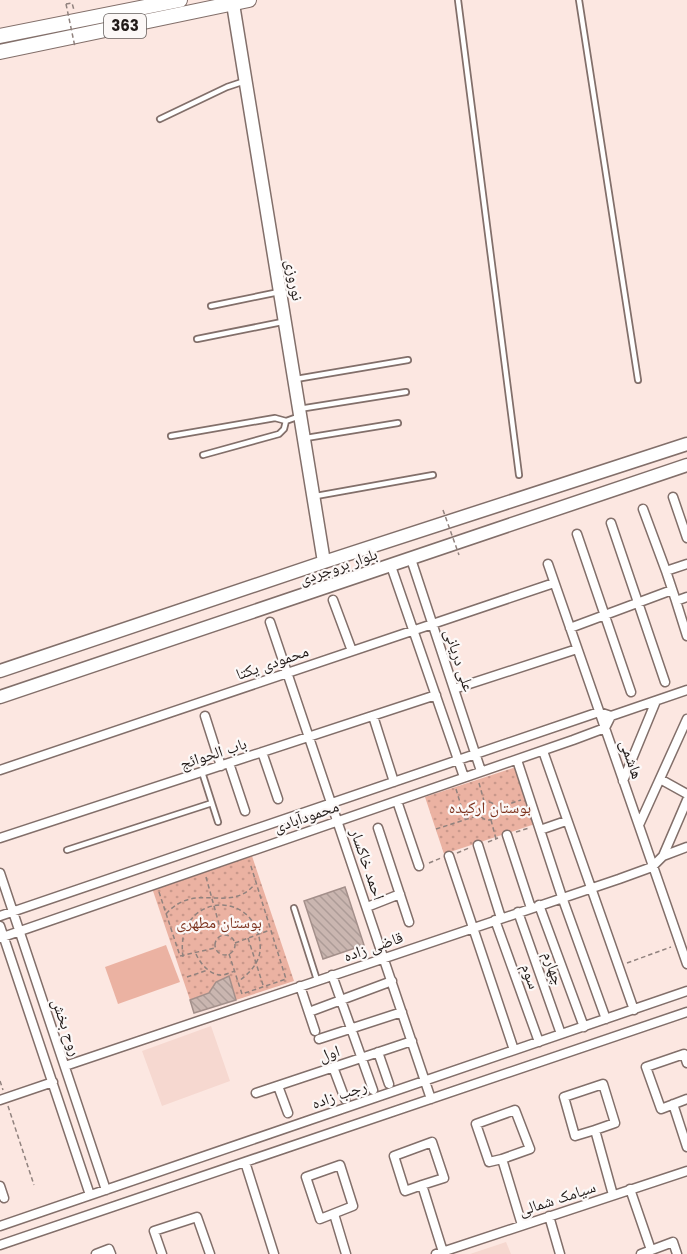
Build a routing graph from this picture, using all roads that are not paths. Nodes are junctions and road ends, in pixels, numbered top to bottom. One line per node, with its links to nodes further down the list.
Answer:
1 (180, 0): 6 (main road, 363)
2 (249, 0): 5 (main road, 363)
3 (458, 0): 28 (lane)
4 (579, 0): 17 (lane)
5 (232, 3): 8 (main road, 363); 9 (main road, نوروزی)
6 (132, 5): 7 (main road, 363)
7 (1, 35)
8 (0, 52)
9 (245, 81): 10 (lane); 11 (main road, نوروزی)
10 (160, 119)
11 (280, 292): 12 (lane); 13 (main road, نوروزی)
12 (212, 306)
13 (285, 322): 14 (lane); 16 (main road, نوروزی)
14 (197, 339)
15 (408, 360): 16 (lane)
16 (294, 379): 19 (main road, نوروزی)
17 (638, 380)
18 (406, 392): 19 (lane)
19 (299, 413): 20 (lane); 23 (main road, نوروزی)
20 (286, 421): 22 (lane); 25 (lane)
21 (398, 423): 23 (lane)
22 (171, 436)
23 (304, 438): 29 (main road, نوروزی)
24 (687, 444): 36 (main road, بلوار بروجردی)
25 (203, 455)
26 (687, 465): 35 (main road, بلوار بروجردی)
27 (433, 475): 29 (lane)
28 (519, 476)
29 (313, 497): 36 (main road, نوروزی)
30 (673, 497): 34 (street)
31 (643, 509): 40 (street)
32 (611, 523): 46 (street)
33 (577, 534): 47 (street)
34 (687, 538)
35 (411, 558): 39 (main road, بلوار بروجردی); 49 (street, علی دریانی)
36 (324, 562): 55 (main road, بلوار بروجردی)
37 (548, 564): 41 (street, هاشمی)
38 (687, 564): 40 (street)
39 (391, 566): 51 (street); 62 (main road, بلوار بروجردی)
40 (666, 572): 42 (street)
41 (554, 583): 49 (street, محمودی یکتا); 50 (street, هاشمی)
42 (672, 590): 45 (street); 46 (street)
43 (687, 597): 45 (street)
44 (333, 600): 54 (street)
45 (676, 601): 52 (street)
46 (637, 603): 47 (street); 57 (street)
47 (604, 615): 50 (street); 60 (street)
48 (270, 622): 56 (street, احمد خاکسار)
49 (432, 624): 51 (street, محمودی یکتا); 58 (street, علی دریانی)
50 (570, 628): 53 (street, هاشمی)
51 (413, 630): 54 (street, محمودی یکتا); 61 (street)
52 (687, 636)
53 (577, 649): 58 (street); 64 (street, هاشمی)
54 (352, 651): 56 (street, محمودی یکتا)
55 (0, 671)
56 (288, 673): 70 (street, احمد خاکسار); 77 (street, محمودی یکتا)
57 (664, 682)
58 (454, 689): 73 (street, علی دریانی)
59 (687, 690): 63 (street)
60 (631, 692)
61 (436, 695): 66 (street, باب الحوائج); 74 (street)
62 (0, 697)
63 (656, 701): 67 (street); 82 (street)
64 (599, 712): 67 (street); 69 (street, هاشمی); 73 (street, محمودآبادی)
65 (205, 716): 76 (street)
66 (373, 716): 70 (street, باب الحوائج); 83 (street)
67 (611, 716): 69 (street)
68 (687, 719): 81 (street)
69 (605, 728): 71 (street, محمودآبادی); 82 (street, هاشمی)
70 (309, 737): 72 (street, باب الحوائج); 89 (street, احمد خاکسار)
71 (543, 751): 75 (street, محمودآبادی); 92 (street)
72 (262, 752): 76 (street, باب الحوائج); 85 (street)
73 (475, 754): 74 (street, محمودآبادی); 79 (street, علی دریانی)
74 (458, 760): 80 (street); 83 (street, محمودآبادی)
75 (517, 760): 79 (street, محمودآبادی); 95 (street)
76 (225, 764): 78 (street, باب الحوائج); 90 (street)
77 (0, 770)
78 (202, 772): 88 (lane); 98 (street, باب الحوائج)
79 (478, 772): 80 (street, محمودآبادی)
80 (464, 777): 87 (street, محمودآبادی)
81 (660, 779): 84 (street); 94 (street)
82 (623, 781): 94 (street, هاشمی)
83 (394, 782): 89 (street, محمودآبادی)
84 (687, 794)
85 (278, 798)
86 (687, 800): 103 (street)
87 (397, 801): 91 (street, محمودآبادی); 104 (street)
88 (212, 803): 93 (lane); 101 (lane)
89 (332, 803): 91 (street, احمد خاکسار); 113 (street, محمودآبادی)
90 (245, 811)
91 (338, 821): 111 (street, احمد خاکسار); 120 (street, محمودآبادی)
92 (566, 821): 95 (street); 107 (street)
93 (218, 822)
94 (639, 825): 105 (street, هاشمی)
95 (539, 827): 109 (street)
96 (378, 828): 108 (street)
97 (507, 835): 110 (street)
98 (0, 838)
99 (478, 845): 116 (street, سوم)
100 (687, 848): 103 (street, قاضی زاده)
101 (67, 850)
102 (449, 856): 119 (street)
103 (663, 856): 105 (street, قاضی زاده)
104 (419, 866)
105 (652, 867): 107 (street, قاضی زاده); 123 (street, هاشمی)
106 (0, 873): 113 (street, روح بخش)
107 (591, 888): 109 (street, قاضی زاده); 130 (street)
108 (400, 894): 111 (street); 117 (street)
109 (562, 897): 110 (street, قاضی زاده); 134 (street)
110 (535, 906): 114 (street, قاضی زاده); 135 (street)
111 (366, 907): 122 (street, احمد خاکسار)
112 (294, 908): 125 (lane)
113 (13, 912): 115 (street, محمودآبادی); 120 (street, روح بخش)
114 (518, 912): 116 (street, قاضی زاده); 137 (street, چهارم)
115 (0, 916)
116 (498, 919): 119 (street, قاضی زاده); 139 (street, سوم)
117 (409, 922)
118 (0, 926): 121 (street, روح بخش)
119 (471, 928): 122 (street, قاضی زاده); 140 (street)
120 (20, 932): 121 (street, محمودآبادی); 144 (street, روح بخش)
121 (2, 938): 147 (street, روح بخش)
122 (384, 958): 124 (street, قاضی زاده); 126 (street, احمد خاکسار)
123 (687, 964)
124 (332, 975): 125 (street, قاضی زاده); 129 (street)
125 (317, 980): 127 (street, قاضی زاده)
126 (392, 981): 129 (street); 132 (street, احمد خاکسار)
127 (300, 986): 131 (street); 144 (street, قاضی زاده)
128 (687, 991): 130 (street, رجب زاده)
129 (341, 1000): 131 (street); 136 (street)
130 (633, 1010): 134 (street, رجب زاده)
131 (309, 1012): 136 (street)
132 (402, 1012): 136 (street); 138 (street, احمد خاکسار)
133 (687, 1012): 154 (street, رجب زاده)
134 (606, 1019): 135 (street, رجب زاده)
135 (584, 1027): 137 (street, رجب زاده)
136 (351, 1029): 142 (street)
137 (561, 1034): 139 (street, رجب زاده)
138 (412, 1041): 141 (street, اول); 146 (street, احمد خاکسار)
139 (539, 1042): 140 (street, رجب زاده)
140 (514, 1050): 146 (street, رجب زاده)
141 (378, 1052): 142 (street, اول); 148 (street)
142 (361, 1058): 145 (street, اول); 150 (street)
143 (687, 1063): 156 (street)
144 (65, 1066): 166 (street, روح بخش)
145 (333, 1067): 149 (street, اول); 153 (street)
146 (425, 1081): 154 (street, احمد خاکسار); 166 (street, رجب زاده)
147 (52, 1082): 152 (street); 167 (street, روح بخش)
148 (389, 1084)
149 (278, 1086): 151 (street, اول); 157 (street)
150 (373, 1090)
151 (256, 1093)
152 (3, 1099)
153 (345, 1099)
154 (431, 1099): 161 (street, رجب زاده)
155 (687, 1099): 156 (street)
156 (673, 1104): 159 (street)
157 (288, 1113)
158 (595, 1130): 158 (street); 168 (street)
159 (687, 1147)
160 (502, 1158): 160 (street); 172 (street)
161 (244, 1162): 174 (street, رجب زاده); 181 (street)
162 (687, 1171): 165 (street, سیامک شمالی)
163 (422, 1185): 163 (street); 176 (street)
164 (0, 1186): 169 (street)
165 (630, 1189): 168 (street, سیامک شمالی); 175 (street)
166 (106, 1190): 167 (street, رجب زاده)
167 (90, 1195): 173 (street, رجب زاده)
168 (613, 1195): 171 (street, سیامک شمالی)
169 (4, 1198)
170 (334, 1214): 170 (street); 182 (street)
171 (549, 1216): 172 (street, سیامک شمالی); 183 (street)
172 (522, 1225): 176 (street, سیامک شمالی)
173 (0, 1226)
174 (0, 1245)
175 (651, 1250): 184 (street); 185 (street)
176 (439, 1253)
177 (96, 1254): 178 (street)
178 (111, 1254)
179 (162, 1254): 180 (street)
180 (210, 1254)
181 (274, 1254)
182 (346, 1254)
183 (560, 1254)
184 (641, 1254)
185 (677, 1254)

